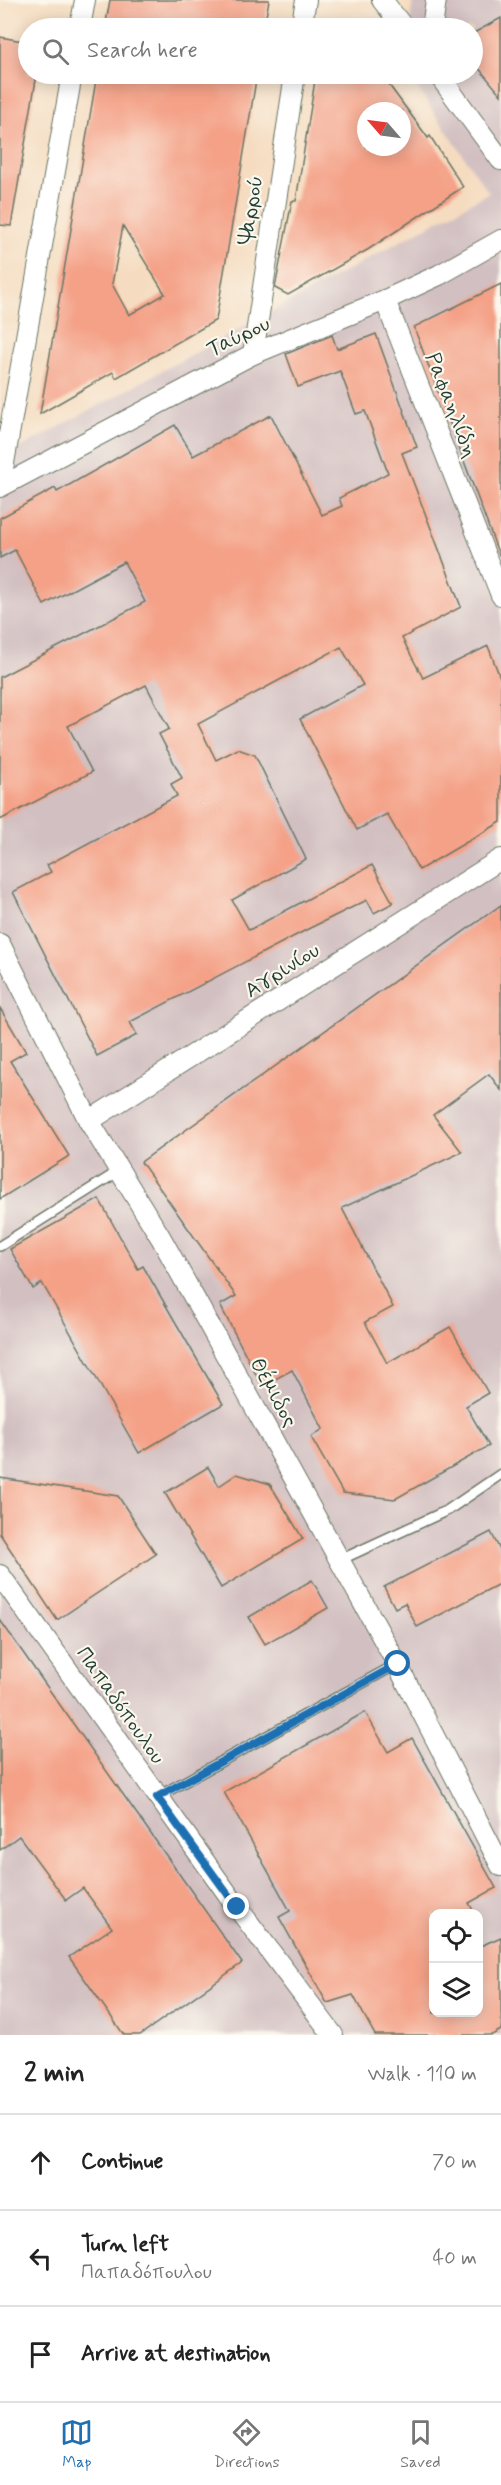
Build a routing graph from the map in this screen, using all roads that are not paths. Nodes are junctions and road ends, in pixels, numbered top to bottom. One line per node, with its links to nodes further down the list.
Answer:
1 (85, 0): 5 (street)
2 (306, 0): 6 (street)
3 (382, 0): 7 (street)
4 (436, 0): 8 (street)
5 (82, 18)
6 (303, 18)
7 (396, 18)
8 (433, 18)
9 (70, 84): 16 (street)
10 (294, 84): 15 (street, Ψαρρού)
11 (445, 84): 12 (street)
12 (501, 160)
13 (501, 240): 14 (street, Ταύρου)
14 (385, 300): 15 (street, Ταύρου); 17 (street, Ραφαηλίδη)
15 (253, 354): 16 (street, Ταύρου)
16 (0, 487)
17 (501, 596)
18 (501, 859): 20 (street, Αγρινίου)
19 (0, 944): 20 (street, Θέμιδος)
20 (89, 1121): 21 (street, Θέμιδος)
21 (119, 1171): 22 (lane); 24 (street, Θέμιδος)
22 (0, 1246)
23 (501, 1474): 24 (lane)
24 (340, 1560): 26 (street, Θέμιδος)
25 (0, 1575): 27 (street, Παπαδόπουλου)
26 (398, 1664): 27 (lane); 28 (street, Θέμιδος)
27 (157, 1797): 29 (street, Παπαδόπουλου)
28 (501, 1866)
29 (333, 2035)

